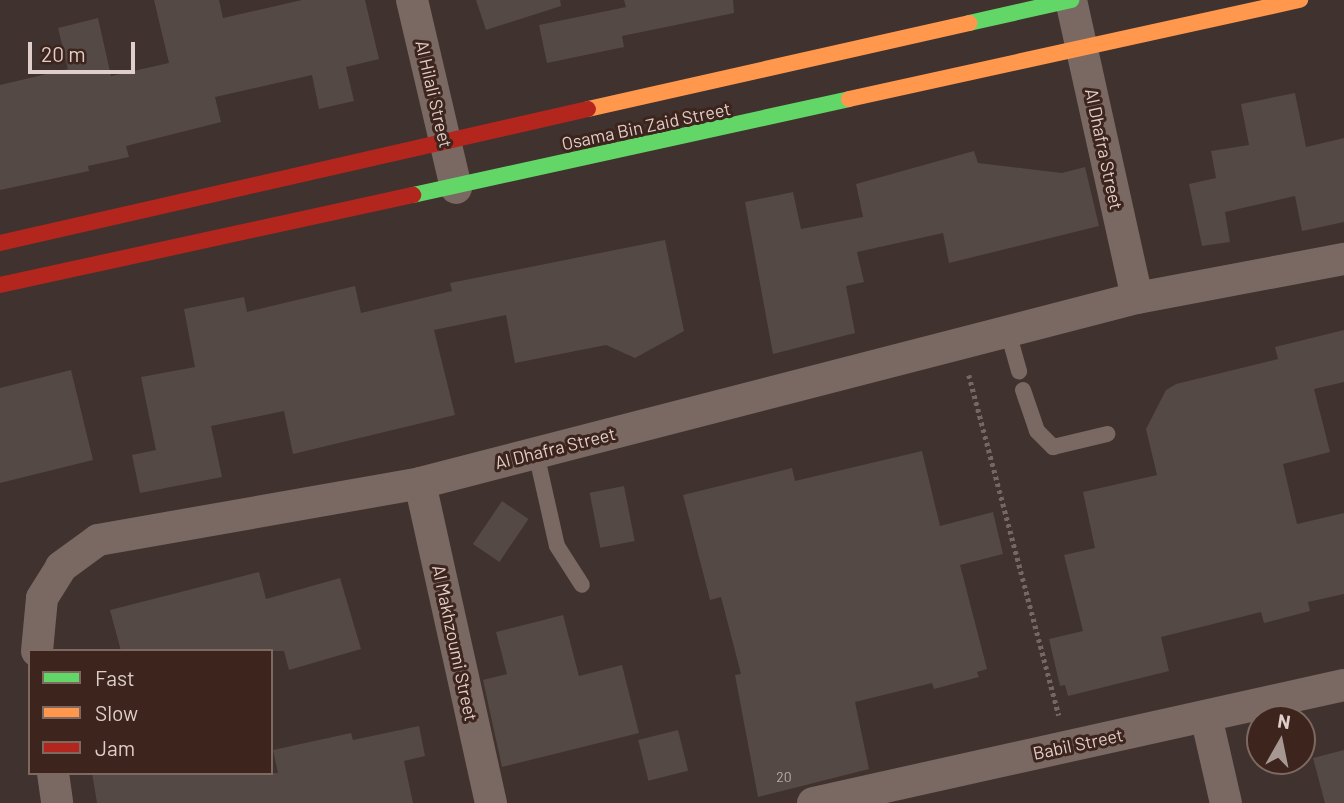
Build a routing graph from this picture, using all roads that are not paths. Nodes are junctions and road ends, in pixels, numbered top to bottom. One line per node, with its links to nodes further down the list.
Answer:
1 (412, 0): 5 (street, Al Hilali Street)
2 (1071, 0): 4 (street, Al Dhafra Street); 5 (street, Osama Bin Zaid Street)
3 (1300, 0): 4 (street, Osama Bin Zaid Street)
4 (1082, 50): 6 (street, Osama Bin Zaid Street); 10 (street, Al Dhafra Street)
5 (447, 145): 6 (street, Al Hilali Street); 7 (street, Osama Bin Zaid Street)
6 (456, 188): 9 (street, Osama Bin Zaid Street)
7 (0, 243)
8 (1344, 259): 10 (street, Al Dhafra Street)
9 (0, 285)
10 (1137, 299): 11 (street, Al Dhafra Street)
11 (1008, 332): 12 (lane); 15 (street, Al Dhafra Street)
12 (1019, 371)
13 (1023, 390): 14 (lane)
14 (1107, 434)
15 (536, 453): 16 (street, Al Dhafra Street); 17 (lane)
16 (420, 483): 18 (street, Al Dhafra Street); 23 (street, Al Makhzoumi Street)
17 (582, 585)
18 (37, 649)
19 (1344, 685): 20 (street, Babil Street)
20 (1206, 716): 24 (street, Babil Street); 25 (street)
21 (53, 775): 22 (street)
22 (57, 803)
23 (491, 803)
24 (813, 803)
25 (1226, 803)

